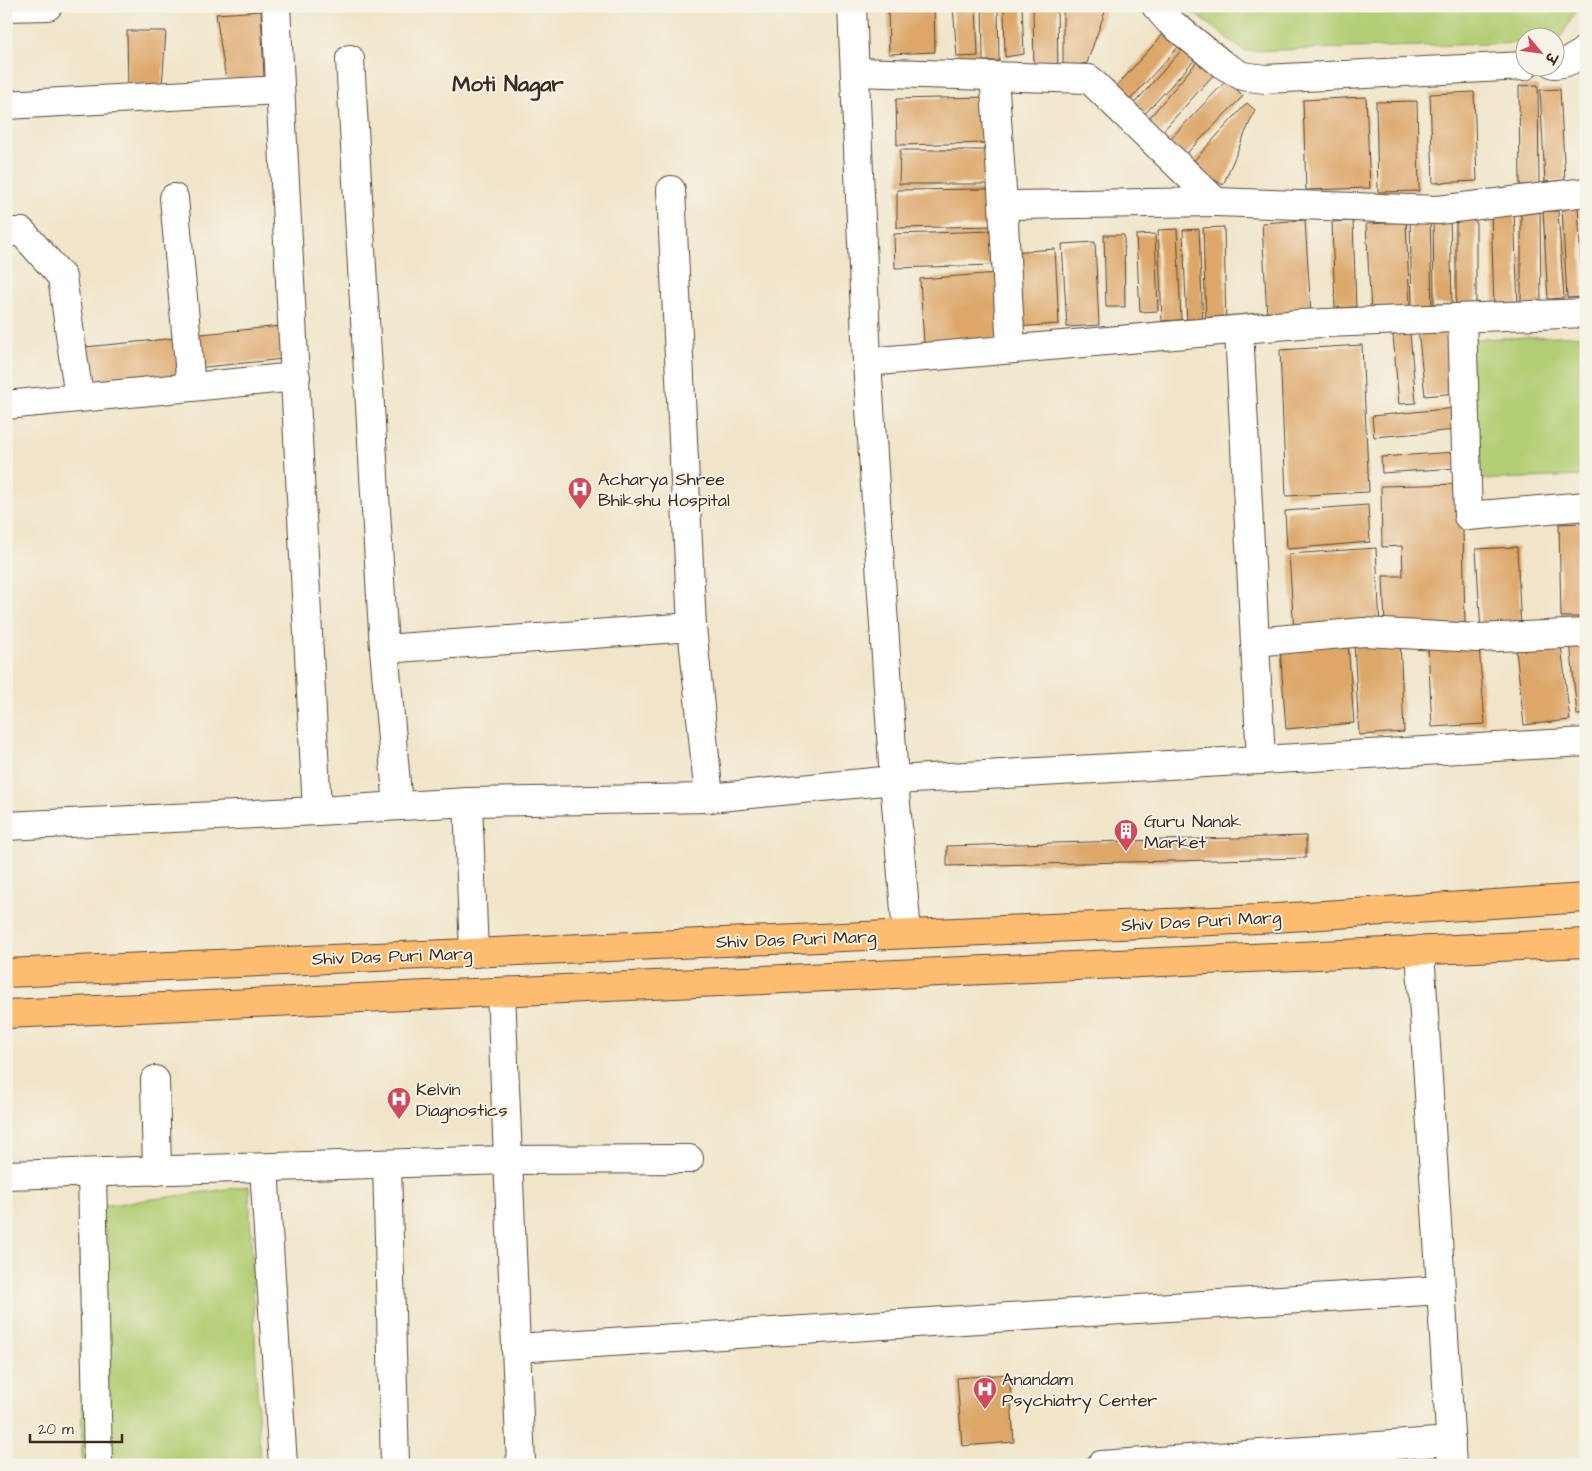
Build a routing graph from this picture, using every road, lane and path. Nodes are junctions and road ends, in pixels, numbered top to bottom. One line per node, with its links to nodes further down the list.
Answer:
1 (48, 6): 5 (street)
2 (276, 6): 12 (street)
3 (852, 6): 10 (street)
4 (1156, 6): 9 (street)
5 (6, 7)
6 (1586, 49): 8 (street)
7 (350, 59): 33 (street)
8 (1564, 63)
9 (1514, 67)
10 (855, 72): 11 (street); 24 (street)
11 (994, 76): 17 (street); 18 (street)
12 (280, 90): 13 (street); 25 (street)
13 (6, 105)
14 (671, 190): 30 (street)
15 (1586, 192): 17 (street)
16 (174, 198): 26 (street)
17 (1216, 202): 18 (street)
18 (1003, 205): 23 (street)
19 (6, 232): 27 (street)
20 (1586, 313): 21 (street)
21 (1462, 318): 22 (street); 29 (street)
22 (1239, 330): 23 (street); 32 (street)
23 (1011, 349): 24 (street)
24 (867, 362): 36 (street)
25 (296, 377): 26 (street); 40 (street)
26 (191, 387): 27 (street)
27 (79, 398): 28 (street)
28 (6, 404)
29 (1586, 506)
30 (692, 627): 33 (street); 37 (street)
31 (1586, 633): 32 (street)
32 (1255, 642): 35 (street)
33 (384, 649): 39 (street)
34 (1586, 742): 35 (street)
35 (1261, 760): 36 (street)
36 (894, 780): 37 (street); 43 (street)
37 (709, 798): 38 (street)
38 (468, 802): 39 (street); 46 (street)
39 (398, 806): 40 (street)
40 (317, 811): 41 (street)
41 (6, 826)
42 (1586, 898): 43 (main road, Shiv Das Puri Marg)
43 (907, 934): 46 (main road, Shiv Das Puri Marg)
44 (1586, 943): 45 (main road)
45 (1420, 950): 48 (main road); 58 (street)
46 (474, 953): 47 (main road, Shiv Das Puri Marg)
47 (6, 973)
48 (502, 992): 49 (main road); 52 (street)
49 (6, 1014)
50 (156, 1080): 55 (street)
51 (688, 1159): 52 (street)
52 (508, 1160): 53 (street); 59 (street)
53 (387, 1164): 54 (street); 63 (street)
54 (264, 1168): 55 (street); 62 (street)
55 (157, 1171): 56 (street)
56 (92, 1173): 57 (street); 61 (street)
57 (6, 1175)
58 (1441, 1290): 59 (street); 60 (street)
59 (516, 1348): 64 (street)
60 (1452, 1453): 65 (street)
61 (98, 1465)
62 (283, 1465)
63 (395, 1465)
64 (521, 1465)
65 (1101, 1465)

